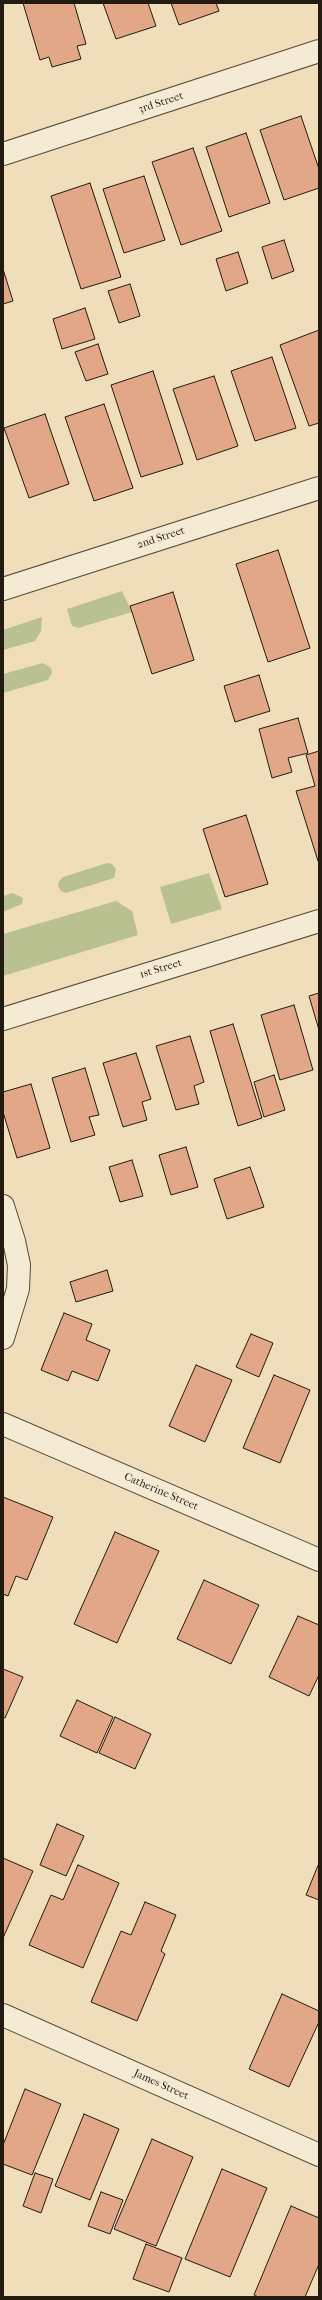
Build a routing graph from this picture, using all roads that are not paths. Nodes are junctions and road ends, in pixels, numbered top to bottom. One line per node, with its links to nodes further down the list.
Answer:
1 (319, 51): 2 (street, 3rd Street)
2 (3, 154)
3 (319, 488): 4 (street, 2nd Street)
4 (3, 589)
5 (319, 922): 6 (street, 1st Street)
6 (3, 1019)
7 (3, 1206): 8 (street)
8 (3, 1338)
9 (3, 1424): 10 (street, Catherine Street)
10 (319, 1560)
11 (3, 2015): 12 (street, James Street)
12 (319, 2155)

